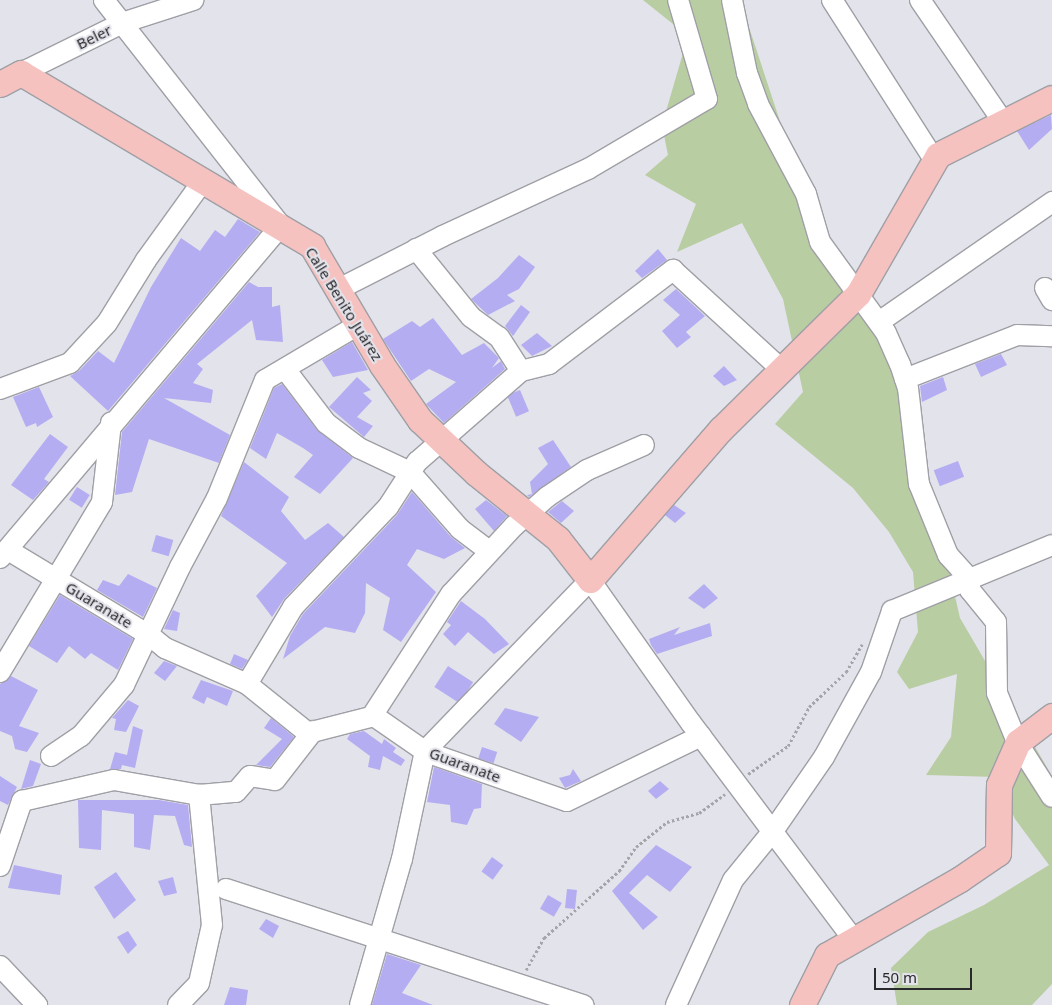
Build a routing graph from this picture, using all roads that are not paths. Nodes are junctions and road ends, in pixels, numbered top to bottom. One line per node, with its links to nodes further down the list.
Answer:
1 (104, 0): 7 (street)
2 (193, 0): 7 (street, Beler)
3 (678, 0): 15 (street)
4 (732, 0): 17 (street)
5 (832, 0): 11 (street)
6 (920, 0): 10 (street)
7 (122, 24): 8 (street, Beler); 14 (street)
8 (11, 78): 12 (main road, Calle Benito Juárez)
9 (1052, 98): 10 (main road)
10 (1004, 123): 11 (main road)
11 (935, 160): 17 (main road)
12 (204, 181): 14 (main road, Calle Benito Juárez); 25 (street)
13 (1052, 202): 18 (street)
14 (281, 226): 16 (main road, Calle Benito Juárez); 26 (street)
15 (416, 249): 16 (street); 23 (street)
16 (337, 290): 19 (main road, Calle Benito Juárez)
17 (858, 294): 18 (street); 22 (main road)
18 (878, 322): 24 (street)
19 (358, 325): 21 (street); 27 (main road, Calle Benito Juárez)
20 (1052, 336): 24 (street)
21 (285, 369): 29 (street); 37 (street)
22 (781, 369): 23 (street); 36 (main road)
23 (521, 371): 27 (street)
24 (905, 379): 35 (street)
25 (0, 389)
26 (111, 423): 33 (street); 34 (street)
27 (439, 440): 29 (street); 30 (main road, Calle Benito Juárez)
28 (644, 445): 30 (street)
29 (410, 472): 32 (street); 39 (street)
30 (527, 515): 32 (street); 36 (main road, Calle Benito Juárez)
31 (1052, 545): 35 (street)
32 (489, 551): 40 (street)
33 (4, 554): 34 (street, Guaranate)
34 (54, 578): 37 (street, Guaranate); 38 (street)
35 (969, 578): 44 (street); 49 (street)
36 (590, 580): 43 (street); 45 (street)
37 (149, 635): 39 (street, Guaranate); 46 (street)
38 (0, 672)
39 (247, 684): 42 (street, Guaranate)
40 (372, 716): 42 (street); 45 (street, Guaranate)
41 (1052, 716): 44 (main road)
42 (313, 731): 47 (street)
43 (701, 736): 45 (street, Guaranate); 49 (street)
44 (1018, 742): 48 (street); 53 (main road)
45 (425, 751): 52 (street)
46 (51, 756)
47 (200, 795): 50 (street); 57 (street)
48 (1052, 797)
49 (774, 831): 53 (street); 59 (street)
50 (0, 866)
51 (226, 889): 52 (street)
52 (381, 939): 55 (street); 58 (street)
53 (854, 940): 60 (main road)
54 (0, 966): 56 (street)
55 (574, 1004)
56 (37, 1005)
57 (178, 1005)
58 (360, 1005)
59 (676, 1005)
60 (802, 1005)

